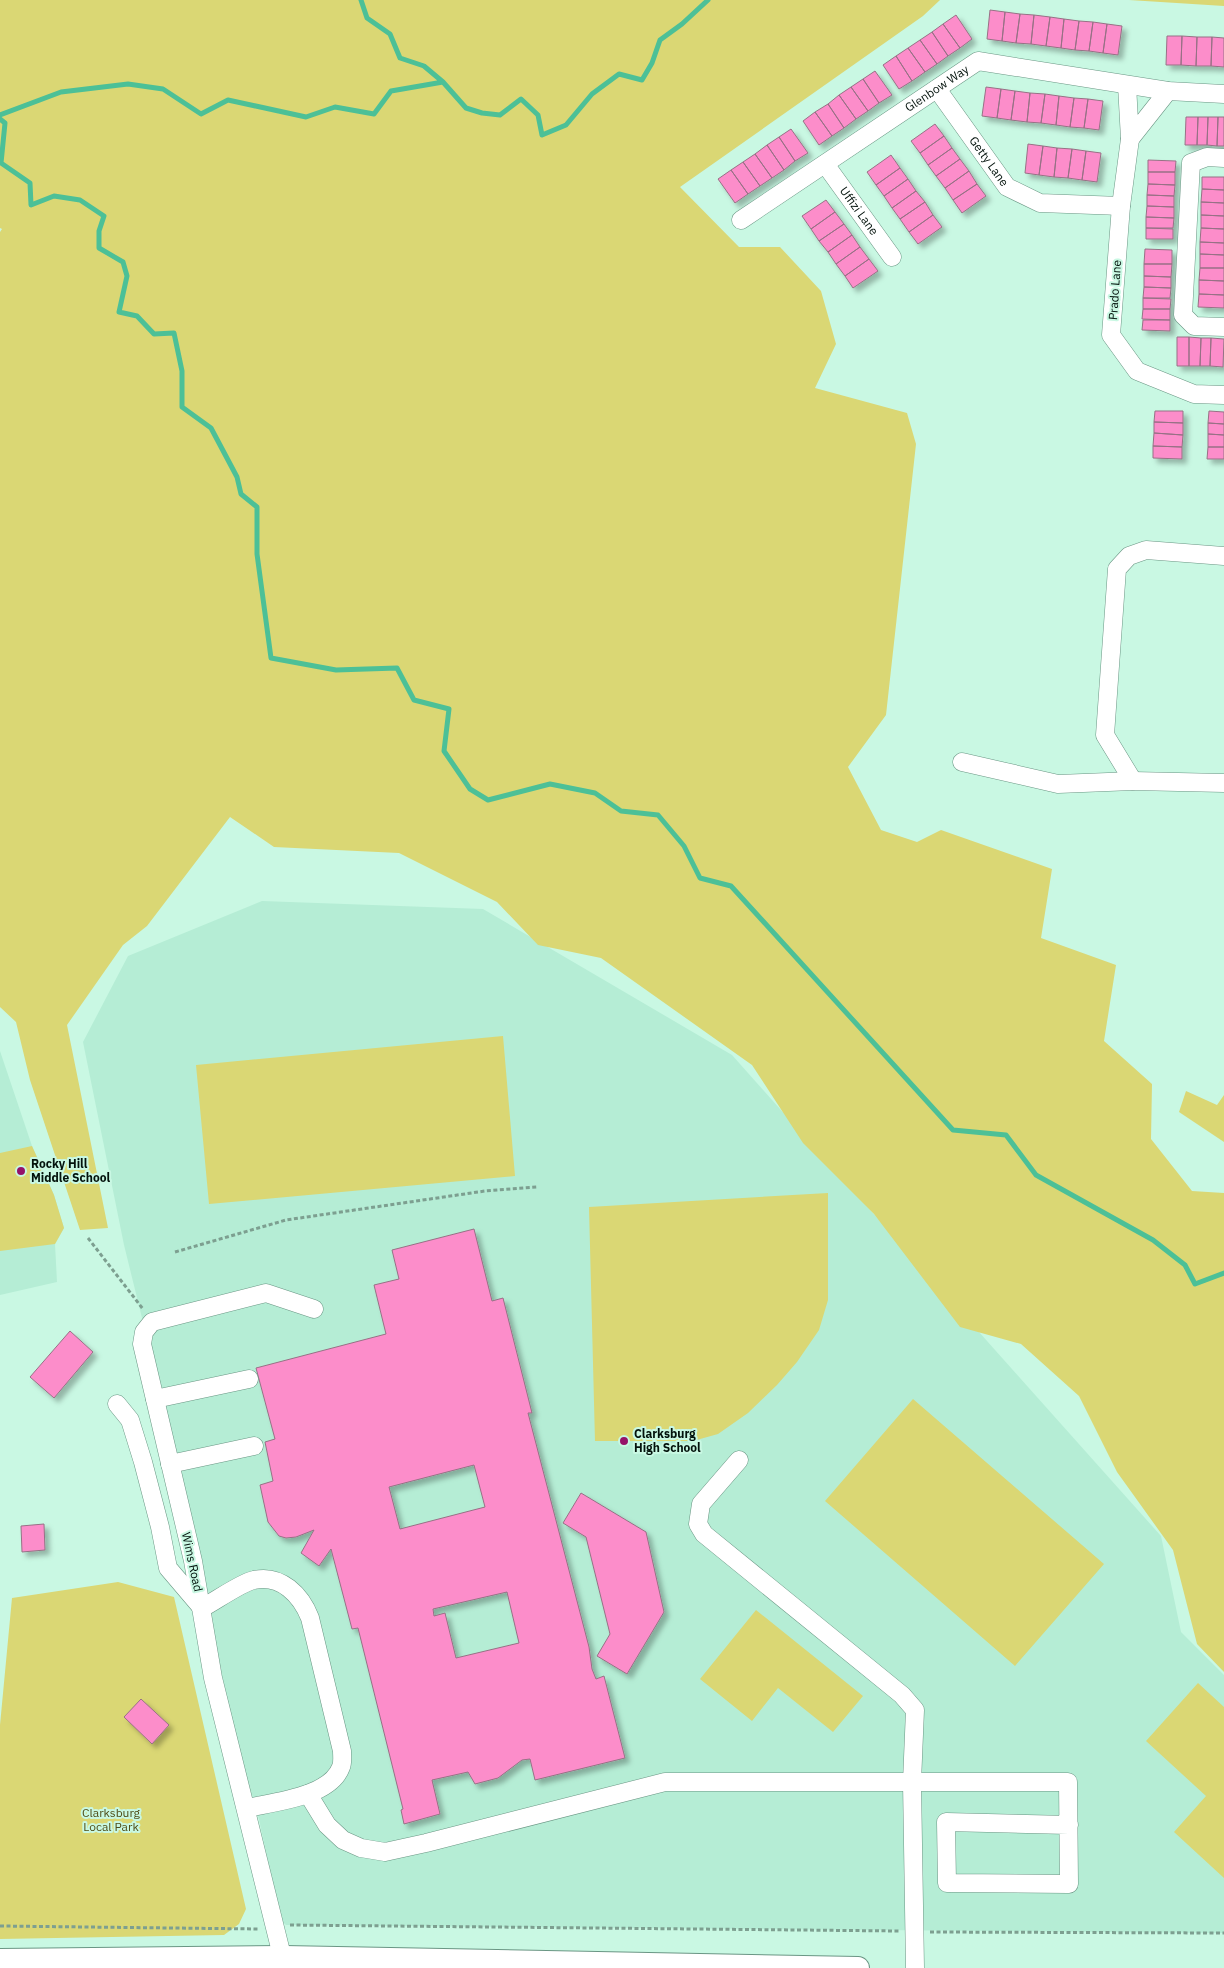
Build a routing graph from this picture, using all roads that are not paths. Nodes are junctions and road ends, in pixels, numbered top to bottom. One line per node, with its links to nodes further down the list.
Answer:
1 (1127, 85): 2 (street, Glenbow Way); 3 (street, Glenbow Way); 5 (street, Prado Lane)
2 (937, 89): 7 (street, Glenbow Way); 8 (street, Getty Lane)
3 (1168, 91): 4 (street, Glenbow Way); 5 (street)
4 (1224, 94)
5 (1130, 139): 8 (street, Prado Lane)
6 (1224, 158): 11 (street)
7 (824, 164): 9 (street, Glenbow Way); 10 (street, Uffizi Lane)
8 (1121, 206): 12 (street, Prado Lane)
9 (741, 220)
10 (892, 257)
11 (1224, 327)
12 (1224, 395)
13 (1224, 556): 15 (street)
14 (962, 762): 15 (street)
15 (1133, 781): 16 (street)
16 (1224, 783)
17 (314, 1309): 19 (street, Wims Road)
18 (249, 1379): 19 (street)
19 (155, 1399): 23 (street, Wims Road)
20 (117, 1404): 24 (street)
21 (254, 1446): 23 (street)
22 (739, 1460): 25 (street)
23 (170, 1464): 24 (street, Wims Road)
24 (202, 1608): 26 (street); 27 (street, Wims Road)
25 (912, 1782): 26 (street); 28 (street); 32 (street)
26 (308, 1794): 27 (street)
27 (247, 1808): 30 (street, Wims Road)
28 (1069, 1825): 28 (street)
29 (0, 1960): 30 (main road)
30 (285, 1962): 31 (main road)
31 (858, 1968)
32 (915, 1968)

